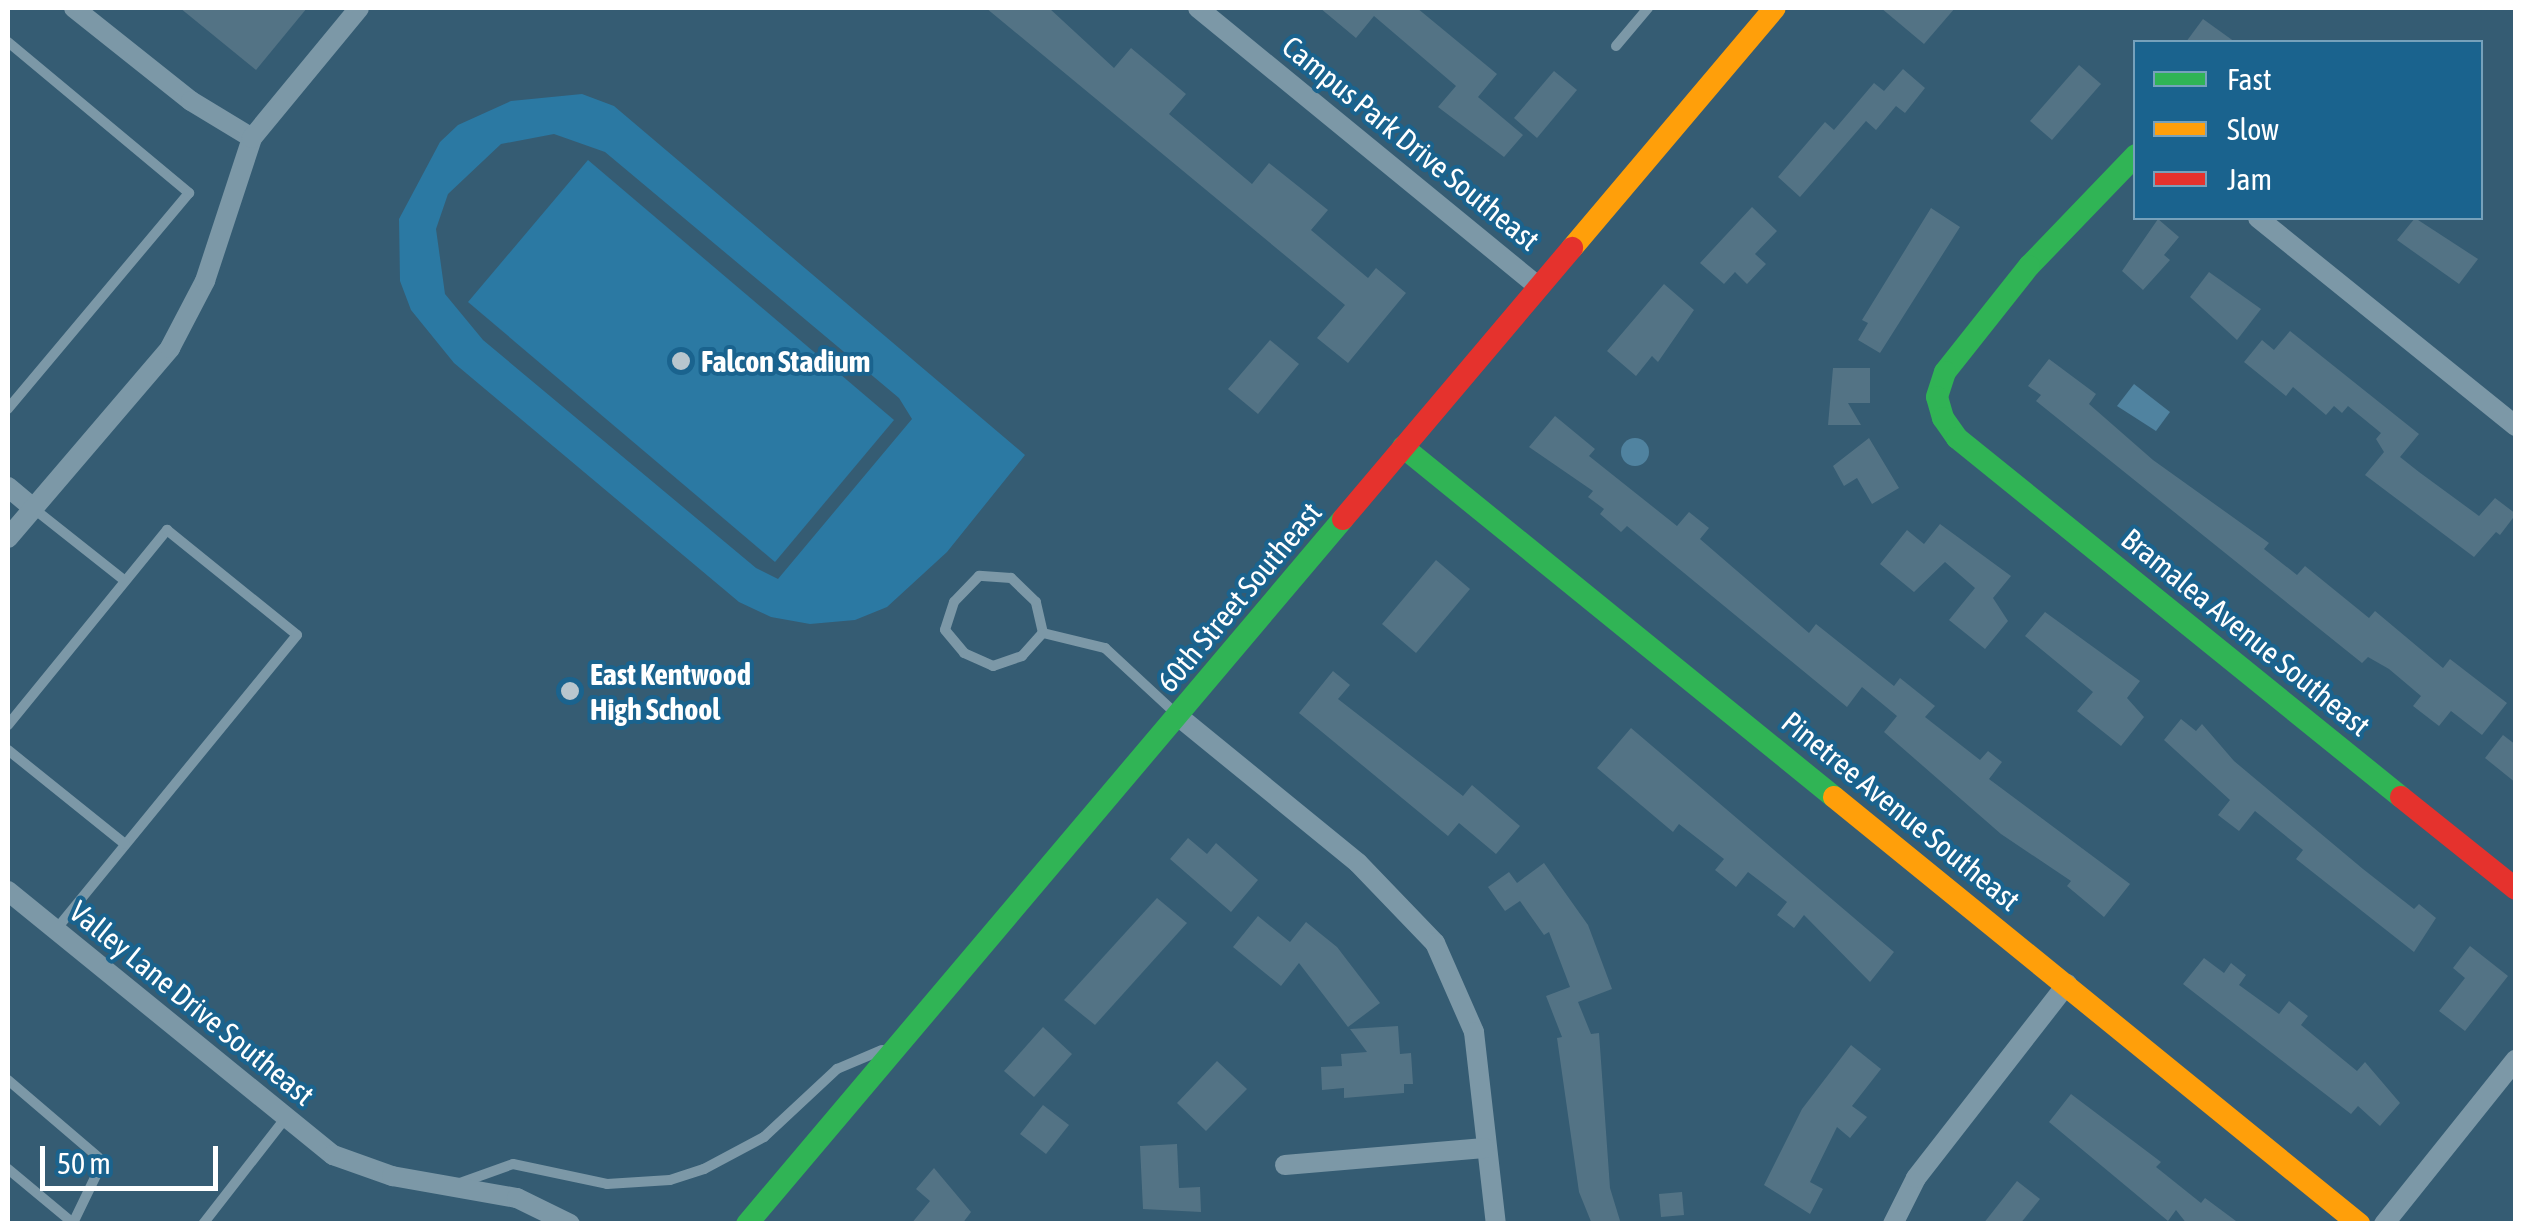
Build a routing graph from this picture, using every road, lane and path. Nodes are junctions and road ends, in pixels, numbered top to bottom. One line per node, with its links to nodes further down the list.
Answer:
1 (74, 8): 8 (street)
2 (359, 8): 8 (street)
3 (1198, 8): 11 (street, Campus Park Drive Southeast)
4 (1648, 8): 7 (lane)
5 (1775, 8): 11 (street, 60th Street Southeast)
6 (8, 42): 12 (lane)
7 (1616, 46)
8 (252, 138): 16 (street)
9 (2133, 158): 24 (street, Bramalea Avenue Southeast)
10 (2260, 220): 13 (street)
11 (1539, 288): 14 (street, 60th Street Southeast)
12 (8, 410)
13 (2516, 426)
14 (1404, 447): 20 (street, 60th Street Southeast); 27 (street, Pinetree Avenue Southeast)
15 (8, 487): 16 (street)
16 (33, 508): 17 (street); 18 (lane)
17 (8, 538)
18 (125, 582): 21 (lane); 23 (lane)
19 (1043, 632): 19 (lane); 20 (lane)
20 (1178, 716): 28 (street, 60th Street Southeast); 32 (street)
21 (8, 724)
22 (8, 750): 23 (lane)
23 (125, 844): 26 (lane)
24 (2516, 888)
25 (8, 892): 26 (street, Valley Lane Drive Southeast)
26 (55, 930): 31 (street, Valley Lane Drive Southeast)
27 (2067, 984): 41 (street); 42 (street, Pinetree Avenue Southeast)
28 (901, 1042): 35 (lane); 39 (street, 60th Street Southeast)
29 (2516, 1059): 43 (street)
30 (8, 1080): 36 (lane)
31 (284, 1120): 35 (street, Valley Lane Drive Southeast); 37 (lane)
32 (1484, 1148): 33 (street); 40 (street)
33 (1285, 1165)
34 (8, 1169): 36 (lane)
35 (458, 1184): 38 (street, Valley Lane Drive Southeast)
36 (73, 1223)
37 (203, 1224)
38 (570, 1224)
39 (747, 1224)
40 (1496, 1224)
41 (1893, 1224)
42 (2359, 1224)
43 (2384, 1224)

